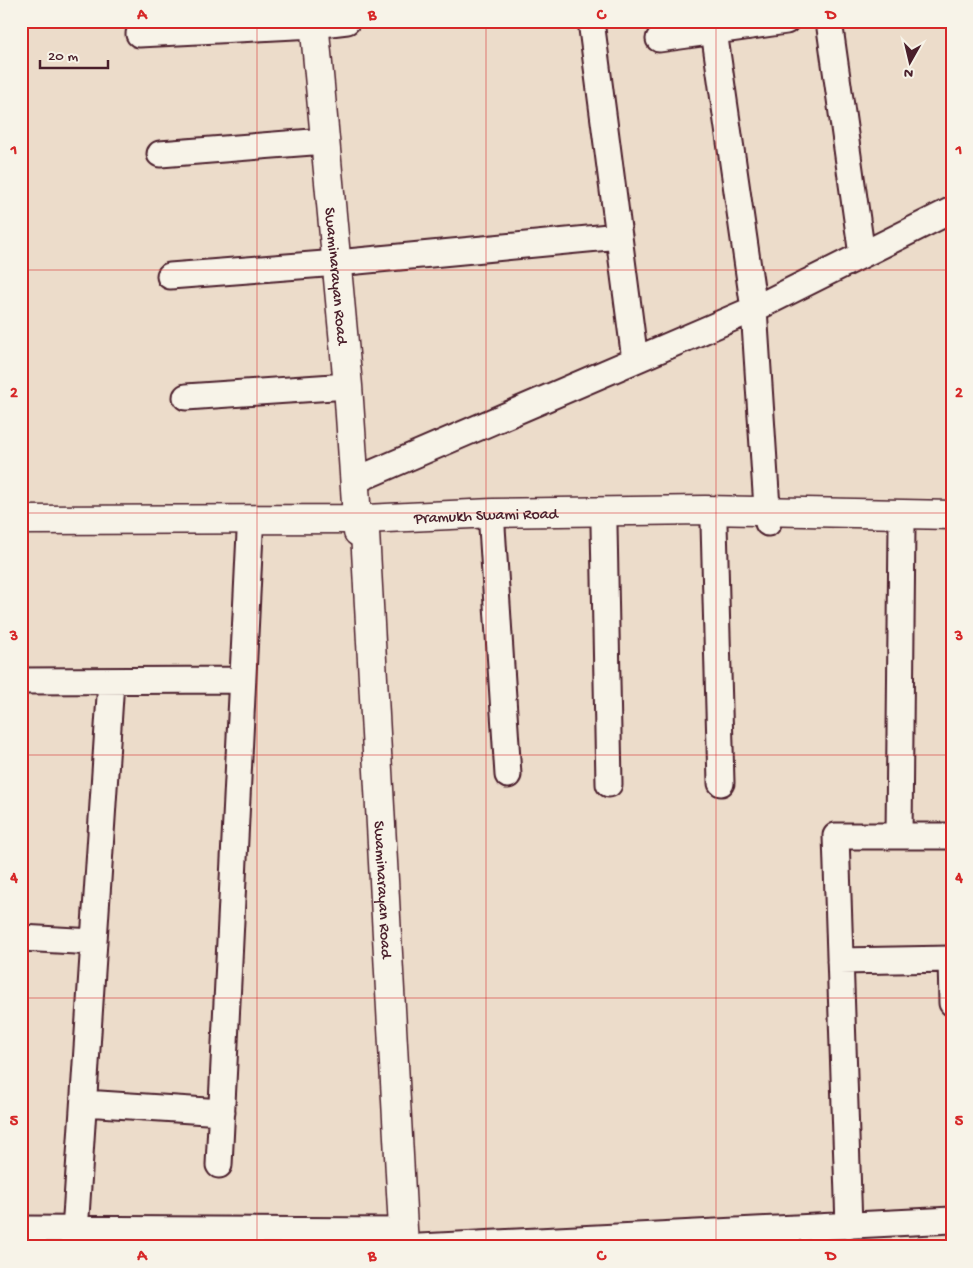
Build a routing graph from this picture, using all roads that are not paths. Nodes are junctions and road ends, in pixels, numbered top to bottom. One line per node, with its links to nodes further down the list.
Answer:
1 (591, 21): 11 (street)
2 (786, 21): 5 (street)
3 (828, 21): 12 (street)
4 (328, 22): 6 (street); 8 (main road, Swaminarayan Road); 13 (main road, Swaminarayan Road)
5 (714, 31): 7 (street); 15 (street)
6 (140, 34)
7 (659, 39)
8 (325, 142): 9 (street); 13 (main road, Swaminarayan Road)
9 (160, 154)
10 (952, 210): 12 (street)
11 (619, 236): 13 (street); 16 (street)
12 (862, 255): 15 (street)
13 (345, 262): 14 (street); 17 (main road, Swaminarayan Road); 19 (main road, Swaminarayan Road)
14 (170, 276)
15 (754, 309): 16 (street); 21 (street)
16 (635, 360): 19 (street)
17 (348, 386): 18 (street); 19 (main road, Swaminarayan Road)
18 (186, 398)
19 (361, 478): 27 (main road, Swaminarayan Road)
20 (952, 514): 21 (main road, Pramukh Swami Road)
21 (768, 517): 23 (main road, Pramukh Swami Road); 24 (main road, Pramukh Swami Road); 27 (main road, Pramukh Swami Road)
22 (21, 520): 27 (main road, Pramukh Swami Road)
23 (714, 524): 26 (main road, Pramukh Swami Road); 35 (street)
24 (902, 524): 25 (main road, Pramukh Swami Road); 37 (street)
25 (952, 525)
26 (604, 526): 28 (main road, Pramukh Swami Road); 36 (street)
27 (365, 527): 28 (main road, Pramukh Swami Road); 29 (main road, Pramukh Swami Road); 51 (main road, Swaminarayan Road)
28 (492, 527): 34 (street)
29 (250, 533): 30 (main road, Pramukh Swami Road); 31 (street)
30 (21, 536)
31 (242, 680): 33 (street); 44 (street)
32 (21, 681): 33 (street)
33 (111, 681): 40 (street)
34 (508, 775)
35 (721, 782)
36 (609, 784)
37 (899, 836): 38 (street); 41 (street)
38 (952, 836)
39 (21, 938): 40 (street)
40 (94, 942): 43 (street)
41 (840, 961): 42 (street); 47 (street)
42 (952, 1002)
43 (84, 1103): 44 (street); 49 (street)
44 (222, 1112): 45 (street)
45 (219, 1164)
46 (952, 1220): 47 (street)
47 (849, 1226): 51 (street)
48 (21, 1229): 49 (street)
49 (75, 1238): 50 (street)
50 (210, 1238): 51 (street)
51 (409, 1241)

